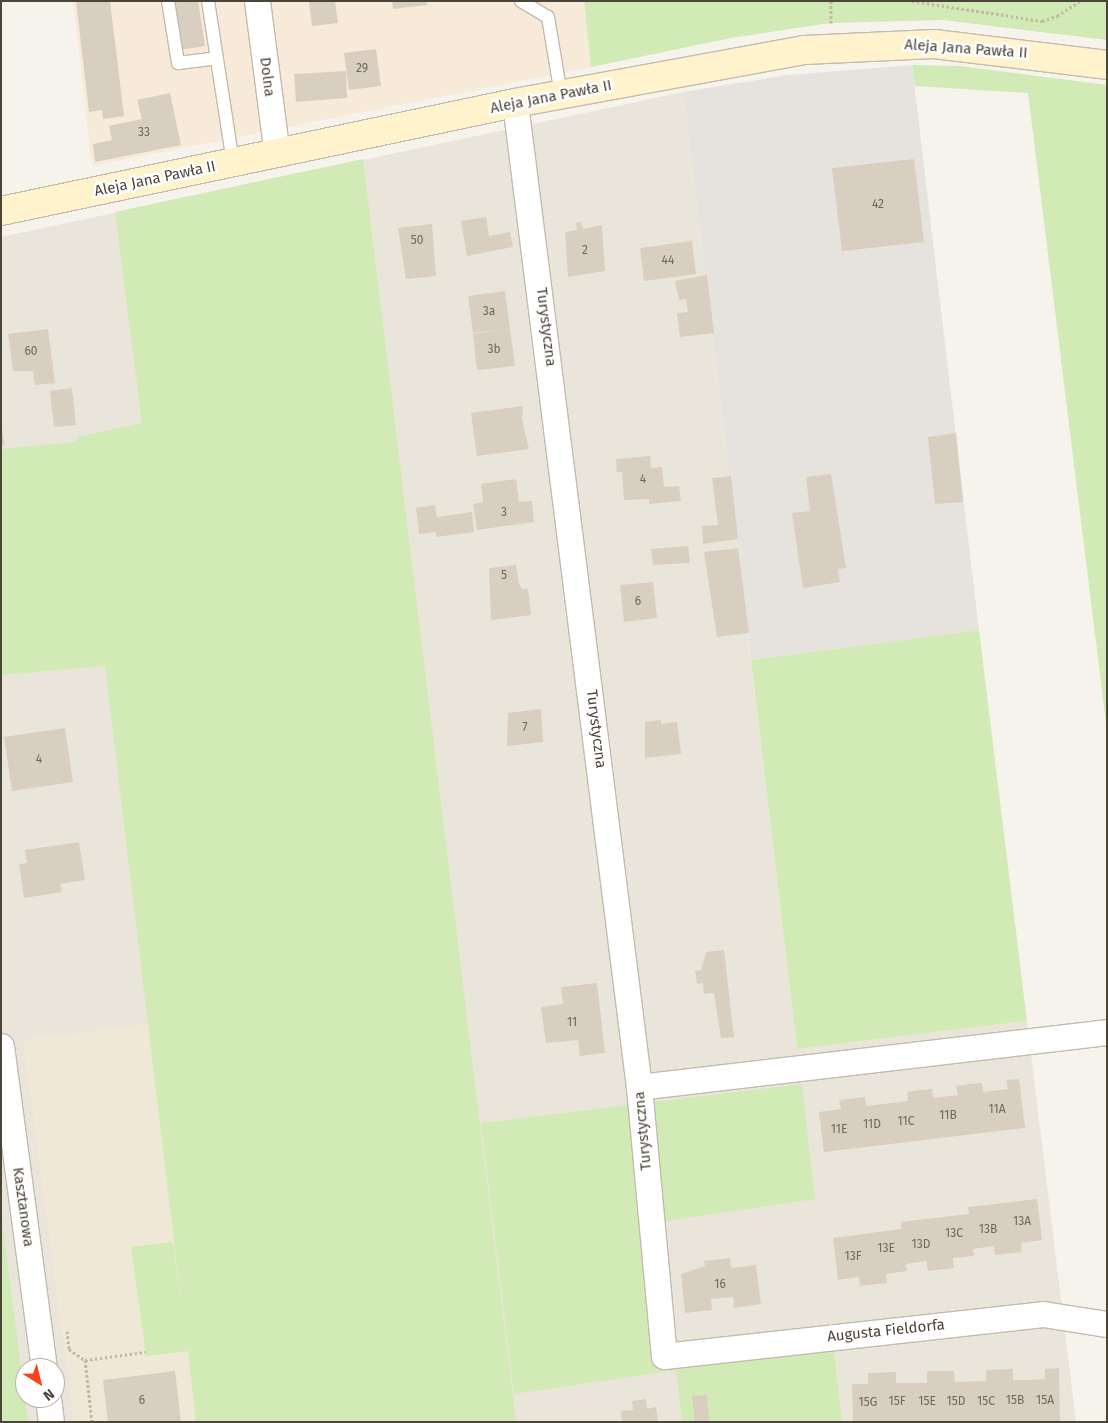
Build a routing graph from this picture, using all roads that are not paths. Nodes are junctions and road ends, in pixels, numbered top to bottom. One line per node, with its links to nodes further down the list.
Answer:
1 (168, 1): 5 (lane)
2 (208, 1): 5 (lane)
3 (257, 1): 9 (street, Dolna)
4 (521, 1): 7 (lane)
5 (217, 58): 10 (lane)
6 (1107, 65): 7 (street, Aleja Jana Pawła II)
7 (560, 95): 8 (street, Aleja Jana Pawła II)
8 (515, 103): 9 (street, Aleja Jana Pawła II); 14 (street, Turystyczna)
9 (277, 154): 10 (street, Aleja Jana Pawła II)
10 (233, 162): 11 (street, Aleja Jana Pawła II)
11 (1, 211)
12 (1107, 1032): 14 (street)
13 (1, 1046): 17 (street, Kasztanowa)
14 (639, 1087): 16 (street, Turystyczna)
15 (1107, 1324): 16 (street, Augusta Fieldorfa)
16 (664, 1356)
17 (43, 1358)
18 (49, 1408): 19 (street)
19 (51, 1422)

